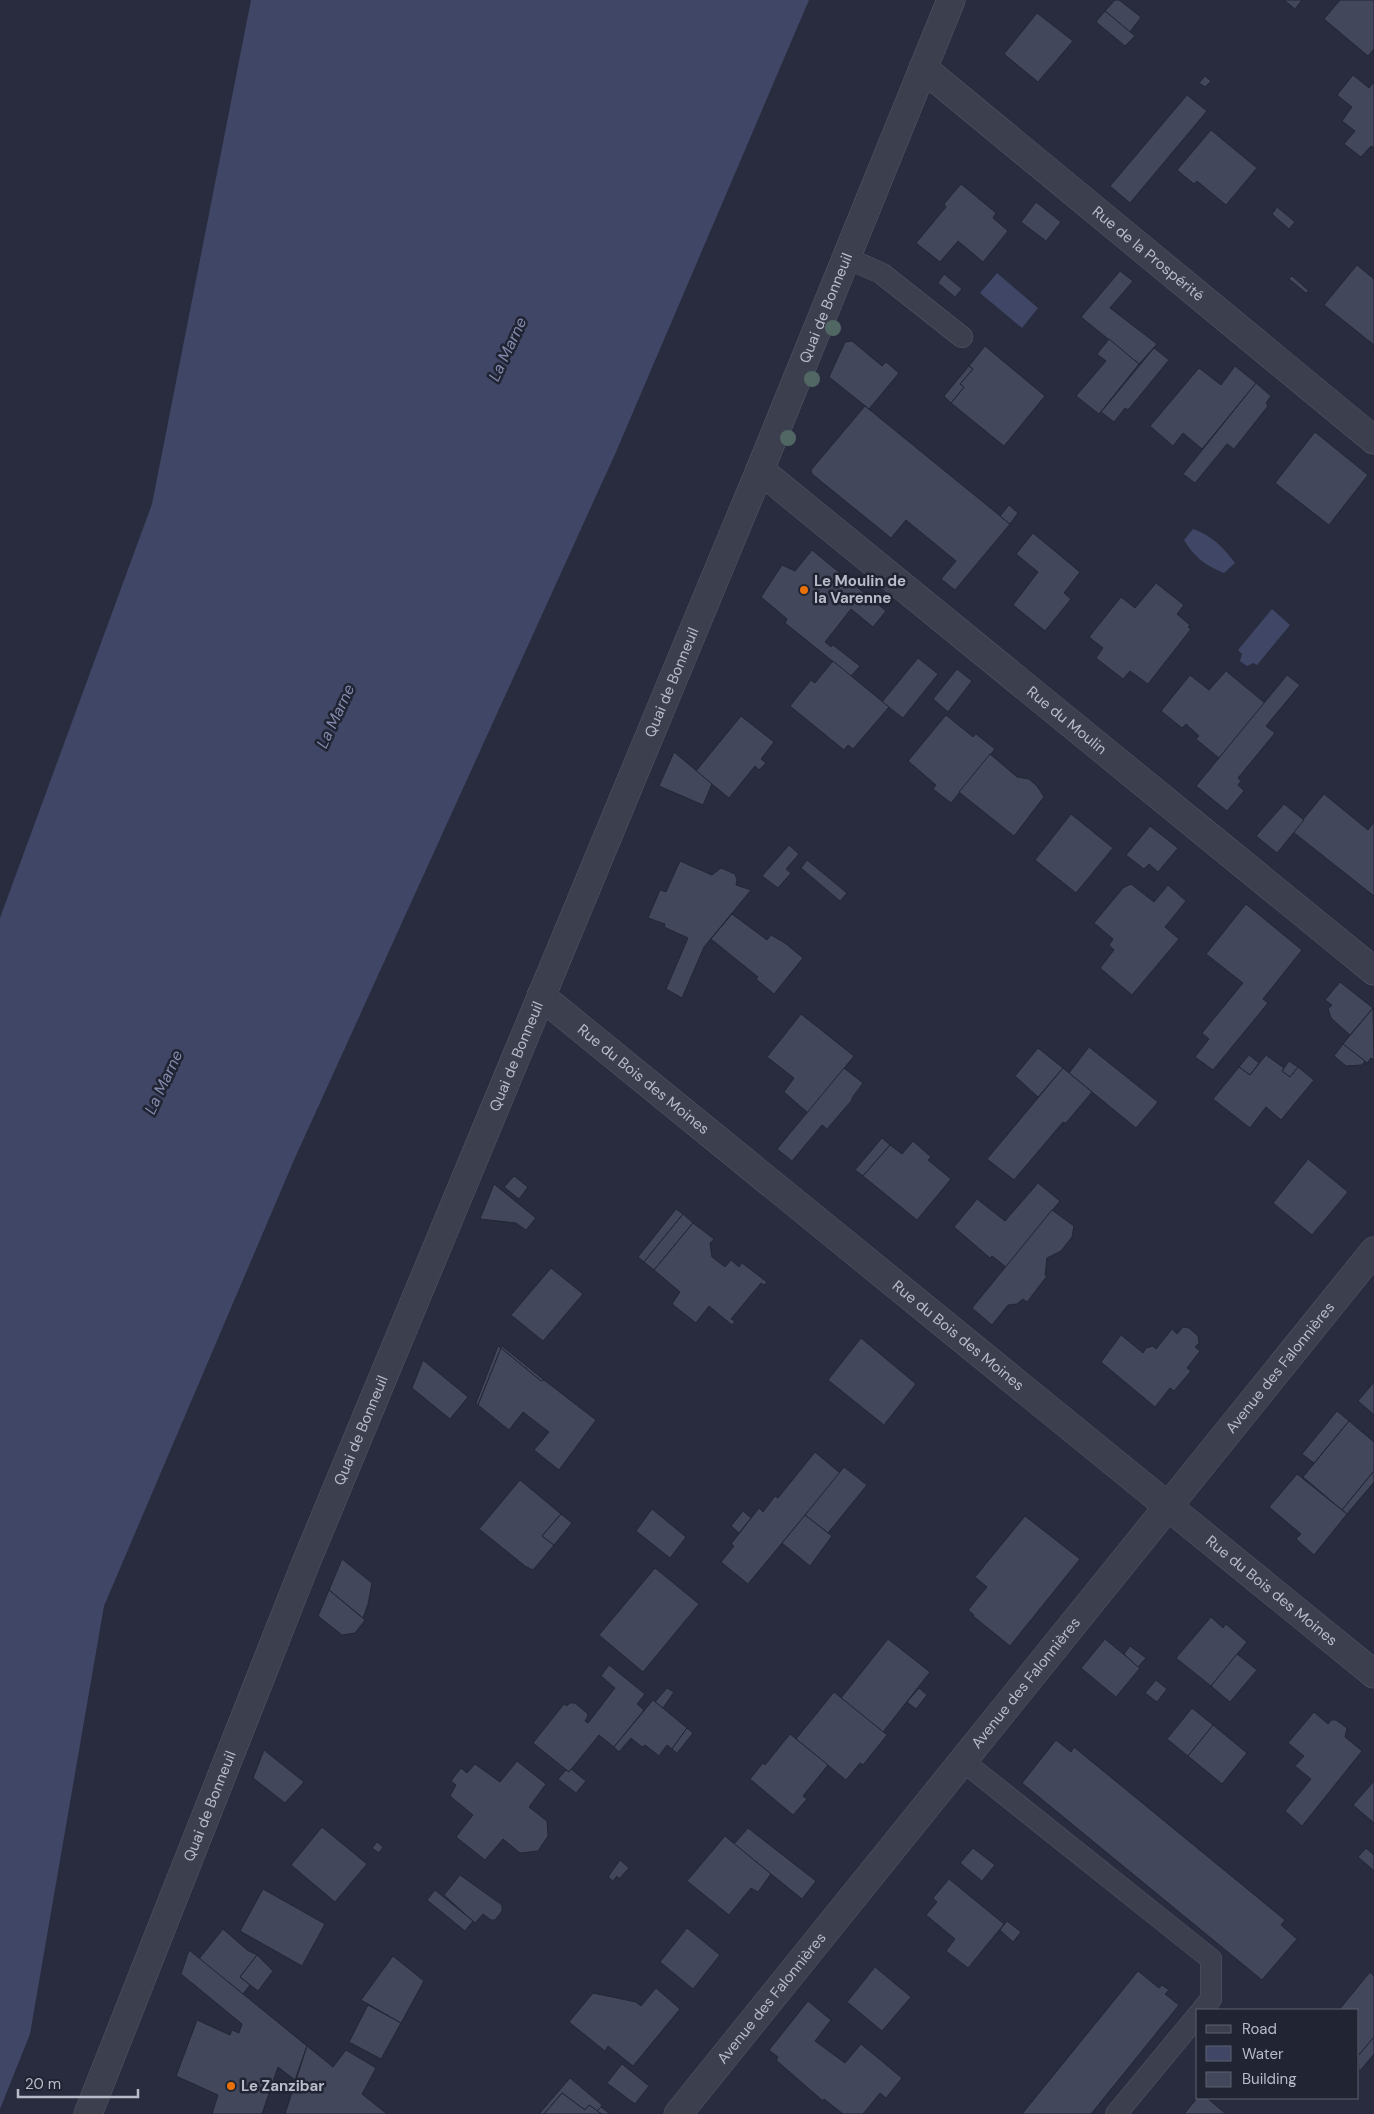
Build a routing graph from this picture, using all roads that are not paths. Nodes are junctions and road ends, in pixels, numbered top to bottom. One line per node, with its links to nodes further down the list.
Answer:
1 (951, 0): 2 (street, Quai de Bonneuil)
2 (923, 68): 3 (street, Quai de Bonneuil); 5 (street, Rue de la Prospérité)
3 (846, 258): 4 (lane); 6 (street, Quai de Bonneuil)
4 (962, 337)
5 (1374, 440)
6 (760, 470): 7 (street, Rue du Moulin); 8 (street, Quai de Bonneuil)
7 (1374, 971)
8 (541, 996): 10 (street, Rue du Bois des Moines); 15 (street, Quai de Bonneuil)
9 (1374, 1251): 10 (street, Avenue des Falonnières)
10 (1169, 1506): 11 (street, Rue du Bois des Moines); 12 (street, Avenue des Falonnières)
11 (1374, 1674)
12 (963, 1761): 13 (lane); 16 (street, Avenue des Falonnières)
13 (1203, 2009)
14 (1196, 2017): 17 (lane)
15 (88, 2114)
16 (678, 2114)
17 (1116, 2114)

